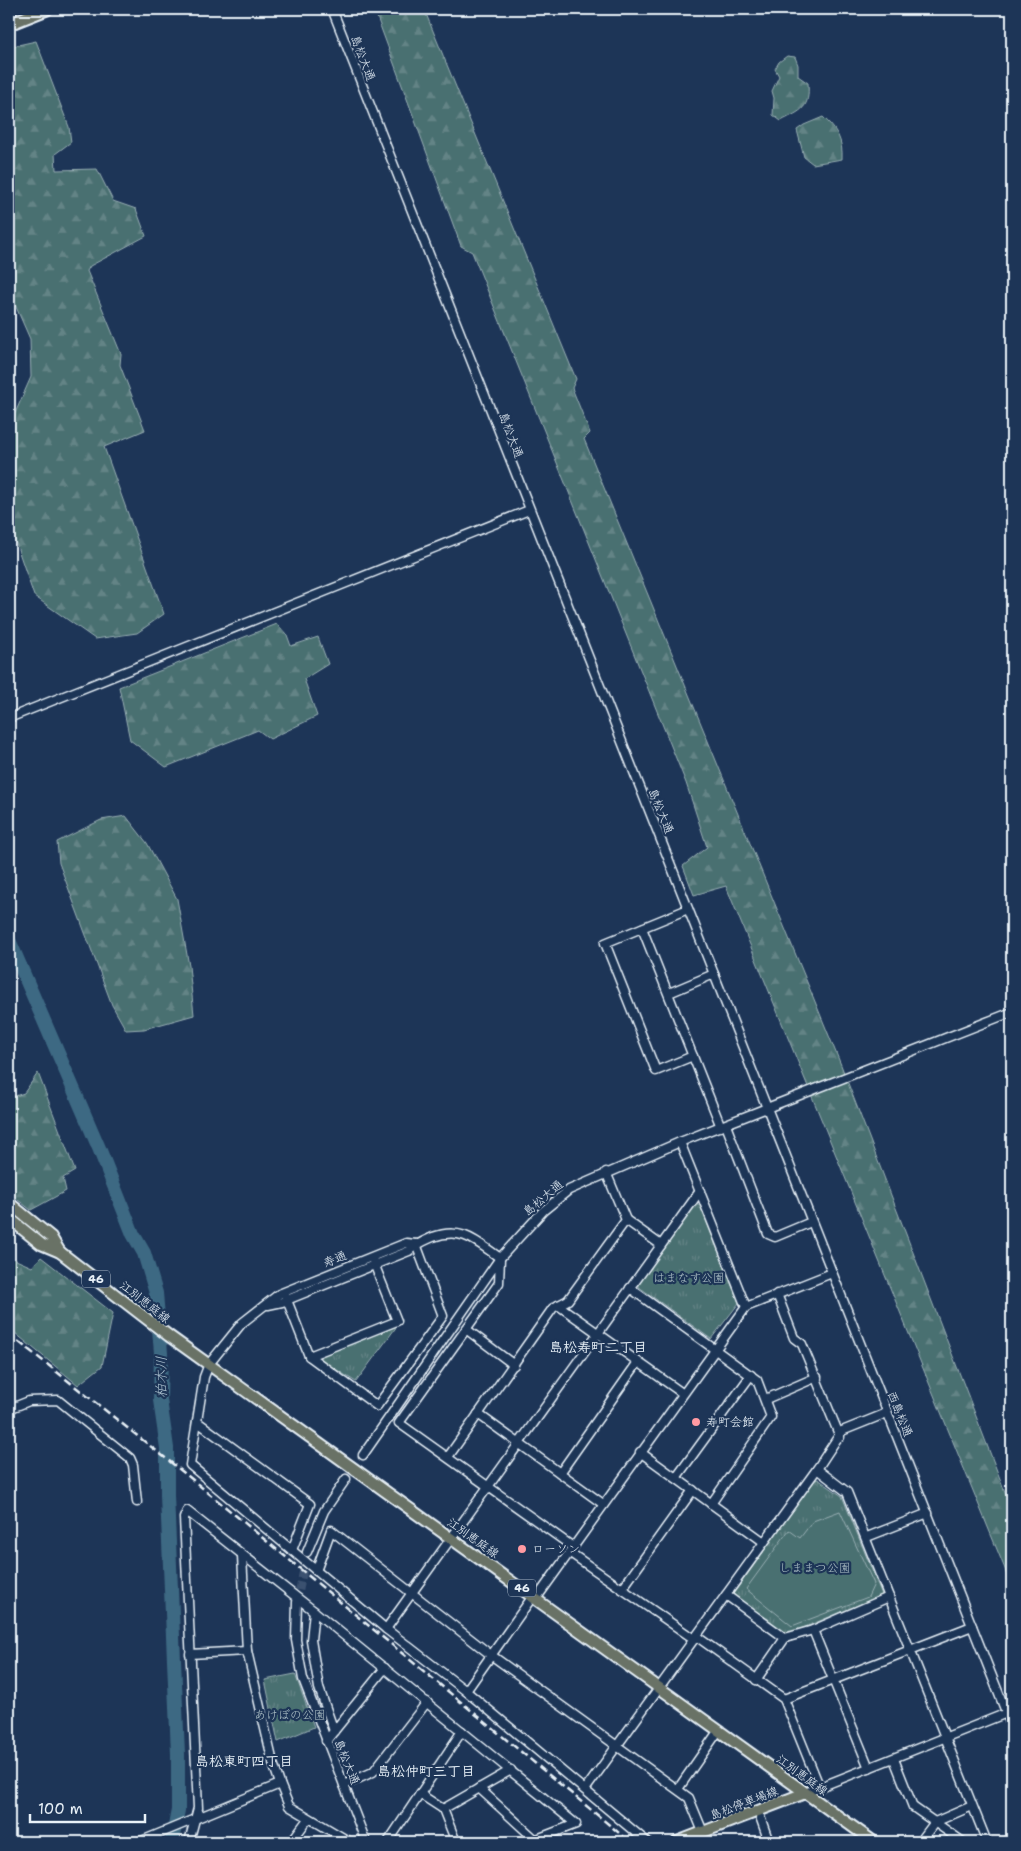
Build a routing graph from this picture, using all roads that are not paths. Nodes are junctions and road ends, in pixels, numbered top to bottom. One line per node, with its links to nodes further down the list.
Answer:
1 (47, 9): 3 (highway)
2 (332, 9): 4 (street, 島松大通)
3 (9, 24)
4 (528, 510): 5 (street); 6 (street, 島松大通)
5 (9, 718)
6 (688, 909): 7 (street); 8 (street, 島松大通)
7 (642, 928): 9 (street); 11 (street)
8 (714, 974): 9 (street); 12 (street, 島松大通)
9 (668, 993): 11 (street)
10 (1012, 1012): 12 (street)
11 (693, 1056): 13 (street)
12 (767, 1109): 13 (street, 島松大通); 20 (street, 西島松通)
13 (724, 1126): 14 (street, 島松大通); 20 (street)
14 (680, 1142): 15 (street, 島松大通); 16 (street)
15 (606, 1172): 19 (street); 24 (street, 島松大通)
16 (700, 1191): 22 (street); 31 (street)
17 (9, 1203): 23 (main road, 江別恵庭線 / 46)
18 (9, 1218): 23 (main road, 江別恵庭線 / 46)
19 (626, 1220): 22 (street); 30 (street)
20 (811, 1222): 26 (street, 西島松通)
21 (416, 1244): 24 (street, 寿通); 25 (street, 寿通); 35 (street)
22 (661, 1244): 27 (street)
23 (60, 1252): 37 (main road, 江別恵庭線 / 46)
24 (500, 1258): 32 (street); 50 (street, 島松大通)
25 (373, 1260): 29 (street, 寿通); 35 (street)
26 (832, 1273): 28 (street); 44 (street, 西島松通)
27 (630, 1288): 33 (street); 34 (street)
28 (777, 1294): 31 (street); 40 (street)
29 (286, 1296): 35 (street); 37 (street, 寿通)
30 (558, 1305): 33 (street); 38 (street)
31 (746, 1307): 34 (street)
32 (466, 1329): 38 (street); 51 (street)
33 (598, 1334): 36 (street); 48 (street)
34 (714, 1349): 39 (street); 41 (street)
35 (309, 1356)
36 (638, 1362): 41 (street); 53 (street)
37 (209, 1364): 46 (street); 63 (main road, 江別恵庭線 / 46)
38 (514, 1365): 45 (street)
39 (751, 1375): 42 (street); 54 (street)
40 (817, 1377): 42 (street); 47 (street)
41 (682, 1393): 49 (street)
42 (766, 1399): 60 (street)
43 (9, 1409): 58 (street)
44 (887, 1413): 47 (street); 61 (street, 西島松通)
45 (478, 1414): 48 (street); 51 (street)
46 (198, 1423): 66 (street); 66 (street)
47 (840, 1437): 52 (street)
48 (518, 1443): 53 (street); 56 (street)
49 (640, 1452): 54 (street); 59 (street)
50 (363, 1455)
51 (448, 1457): 56 (street)
52 (817, 1469): 62 (street); 64 (street)
53 (560, 1473): 59 (street)
54 (676, 1478): 57 (street)
55 (346, 1479): 67 (street)
56 (489, 1485): 63 (street); 65 (street)
57 (693, 1490): 60 (street); 70 (street)
58 (137, 1502)
59 (603, 1504): 65 (street)
60 (711, 1504): 64 (street)
61 (928, 1513): 62 (street); 77 (street, 西島松通)
62 (867, 1537): 73 (street)
63 (450, 1538): 71 (street); 74 (main road, 江別恵庭線 / 46)
64 (764, 1542): 72 (street)
65 (571, 1549): 70 (street); 74 (street)
66 (292, 1550): 69 (street)
67 (306, 1552)
68 (242, 1556): 76 (street); 83 (street); 84 (street)
69 (316, 1571): 71 (street); 78 (street)
70 (622, 1589): 80 (street)
71 (411, 1593): 78 (street); 85 (street)
72 (726, 1596): 80 (street); 81 (street)
73 (889, 1597): 79 (street); 82 (street)
74 (535, 1598): 85 (street); 89 (main road, 江別恵庭線 / 46)
75 (297, 1602): 99 (street, 島松大通)
76 (314, 1611): 86 (street); 96 (street)
77 (972, 1626): 82 (street); 93 (street, 西島松通)
78 (386, 1629): 90 (street)
79 (813, 1630): 81 (street); 88 (street)
80 (695, 1638): 87 (street); 89 (street)
81 (785, 1638): 87 (street)
82 (911, 1650): 88 (street); 98 (street)
83 (247, 1651): 84 (street); 104 (street)
84 (190, 1654): 116 (street)
85 (491, 1655): 90 (street); 100 (street)
86 (385, 1668): 92 (street); 96 (street)
87 (756, 1680): 91 (street)
88 (833, 1680): 91 (street); 102 (street)
89 (660, 1688): 95 (main road, 江別恵庭線 / 46); 100 (street)
90 (466, 1691): 109 (street)
91 (784, 1699): 107 (street)
92 (427, 1702): 97 (street); 105 (street)
93 (1009, 1712): 94 (street, 西島松通); 98 (street)
94 (1012, 1727)
95 (719, 1730): 108 (street); 110 (main road, 江別恵庭線 / 46)
96 (334, 1731): 99 (street)
97 (462, 1731): 103 (street); 111 (street)
98 (945, 1738): 101 (street); 112 (street)
99 (326, 1741): 105 (street, 島松大通)
100 (618, 1746): 108 (street); 109 (street)
101 (894, 1758): 102 (street); 117 (street)
102 (869, 1768): 107 (street)
103 (511, 1770): 106 (street); 120 (street)
104 (280, 1784): 115 (street); 116 (street)
105 (344, 1784): 125 (street, 島松大通)
106 (479, 1788): 113 (street); 120 (street)
107 (820, 1788): 110 (street)
108 (678, 1789): 118 (street)
109 (586, 1790): 128 (street)
110 (805, 1793): 114 (main road, 島松停車場線); 131 (main road, 江別恵庭線 / 46)
111 (420, 1794): 113 (street); 126 (street)
112 (972, 1806): 117 (street); 134 (street)
113 (443, 1809): 127 (street)
114 (758, 1811): 118 (main road, 島松停車場線); 130 (street)
115 (308, 1819): 123 (street); 124 (street)
116 (195, 1820): 121 (street); 122 (street)
117 (935, 1822): 132 (street); 133 (street)
118 (703, 1832): 119 (main road, 島松停車場線)
119 (693, 1840): 129 (main road, 島松停車場線)
120 (538, 1841)
121 (139, 1842)
122 (189, 1842)
123 (292, 1842)
124 (350, 1842)
125 (366, 1842)
126 (388, 1842)
127 (456, 1842)
128 (647, 1842)
129 (677, 1842)
130 (769, 1842)
131 (874, 1842)
132 (920, 1842)
133 (963, 1842)
134 (987, 1842)

